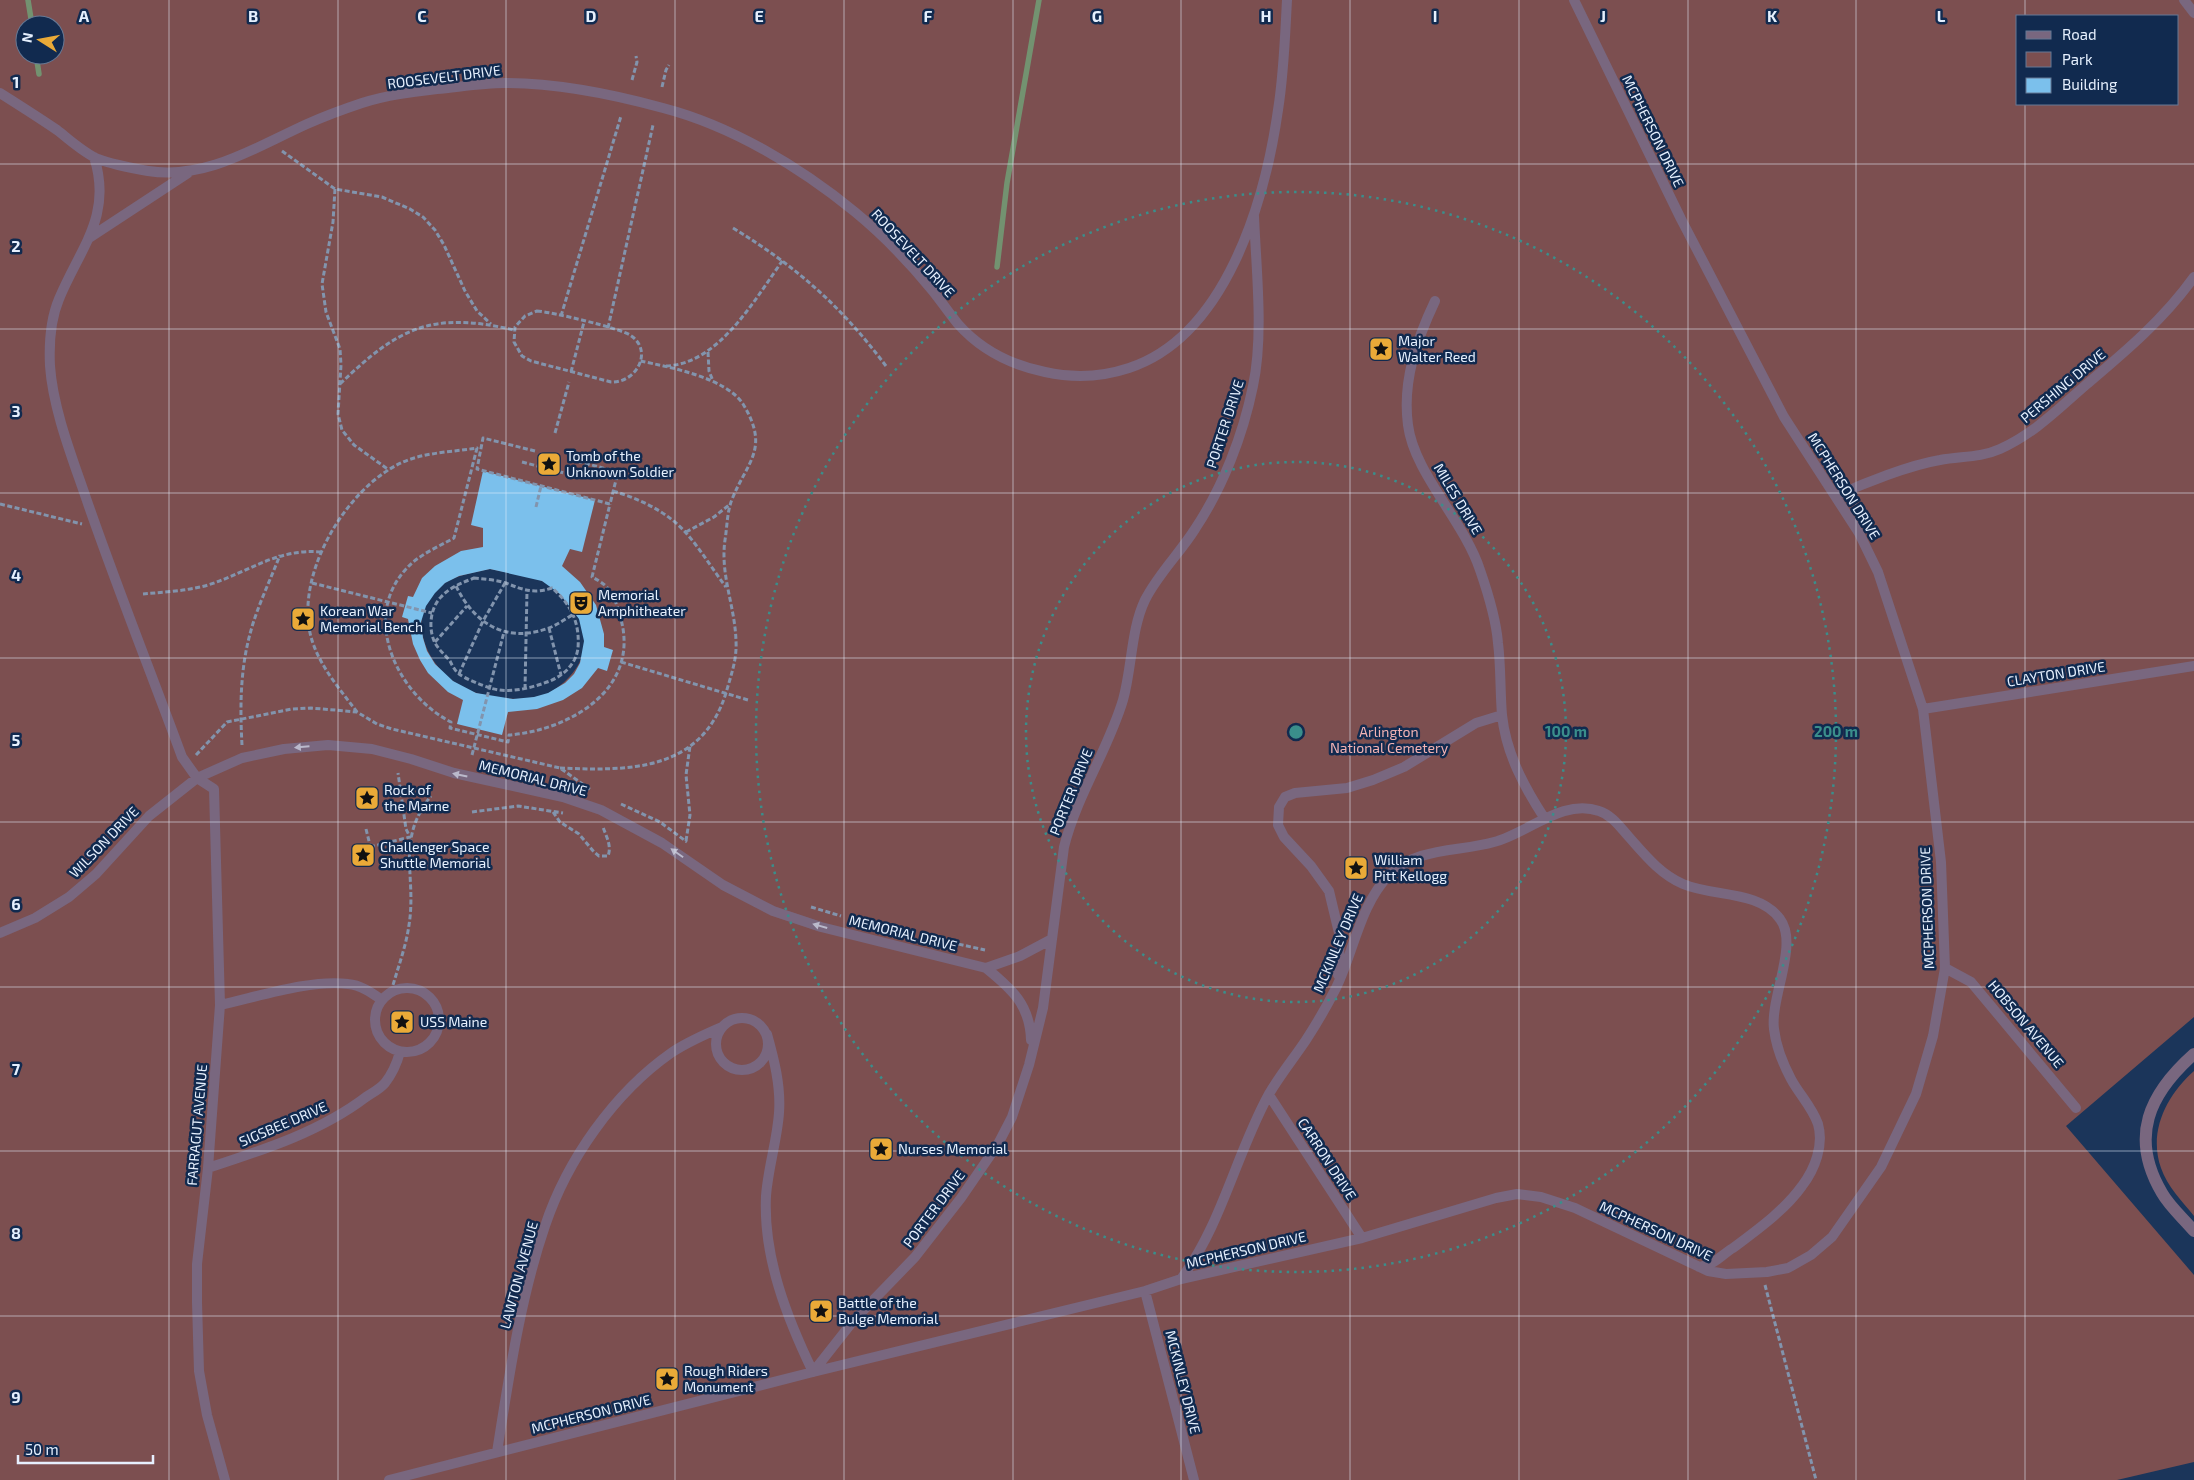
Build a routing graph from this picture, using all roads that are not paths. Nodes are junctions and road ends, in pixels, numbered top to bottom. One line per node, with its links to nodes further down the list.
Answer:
1 (1287, 0): 8 (lane, ROOSEVELT DRIVE)
2 (1574, 0): 12 (lane, MCPHERSON DRIVE)
3 (2184, 0): 4 (lane)
4 (2194, 13)
5 (0, 93): 6 (lane, ROOSEVELT DRIVE)
6 (94, 157): 7 (lane, ROOSEVELT DRIVE); 9 (lane)
7 (191, 171): 8 (lane, ROOSEVELT DRIVE); 9 (lane)
8 (1254, 212): 19 (lane, PORTER DRIVE)
9 (88, 238): 16 (lane)
10 (2194, 277): 12 (lane, PERSHING DRIVE)
11 (1435, 300): 15 (lane, MILES DRIVE)
12 (1836, 496): 14 (lane, MCPHERSON DRIVE)
13 (2194, 666): 14 (lane, CLAYTON DRIVE)
14 (1923, 709): 21 (lane, MCPHERSON DRIVE)
15 (1502, 715): 17 (lane, MILES DRIVE); 22 (lane)
16 (197, 778): 18 (lane, WILSON DRIVE); 20 (lane, MEMORIAL DRIVE, one-way to 16); 24 (lane, FARRAGUT AVENUE)
17 (1545, 819): 22 (lane, MCKINLEY DRIVE); 35 (lane, MCKINLEY DRIVE)
18 (0, 933)
19 (1052, 939): 20 (lane); 27 (lane, PORTER DRIVE)
20 (986, 968): 27 (lane, MEMORIAL DRIVE)
21 (1945, 968): 31 (lane, HOBSON AVENUE); 35 (lane, MCPHERSON DRIVE)
22 (1337, 986): 30 (lane, MCKINLEY DRIVE)
23 (386, 997): 24 (lane); 28 (lane); 28 (lane)
24 (220, 1005): 32 (lane, FARRAGUT AVENUE)
25 (722, 1027): 26 (lane, LAWTON AVENUE); 26 (lane); 39 (lane, LAWTON AVENUE)
26 (767, 1034): 38 (lane)
27 (1032, 1048): 38 (lane, PORTER DRIVE)
28 (400, 1052): 32 (lane, SIGSBEE DRIVE)
29 (2194, 1054): 33 (street)
30 (1269, 1095): 34 (lane, CARRON DRIVE); 36 (lane, MCKINLEY DRIVE)
31 (2076, 1108)
32 (208, 1168): 40 (lane, FARRAGUT AVENUE)
33 (2194, 1231)
34 (1362, 1238): 35 (lane, MCPHERSON DRIVE); 36 (lane, MCPHERSON DRIVE)
35 (1699, 1267)
36 (1181, 1279): 37 (lane, MCPHERSON DRIVE)
37 (1145, 1291): 38 (lane, MCPHERSON DRIVE); 42 (lane, MCKINLEY DRIVE)
38 (813, 1372): 39 (lane, MCPHERSON DRIVE)
39 (497, 1452): 41 (lane, MCPHERSON DRIVE)
40 (225, 1480)
41 (389, 1480)
42 (1194, 1480)

